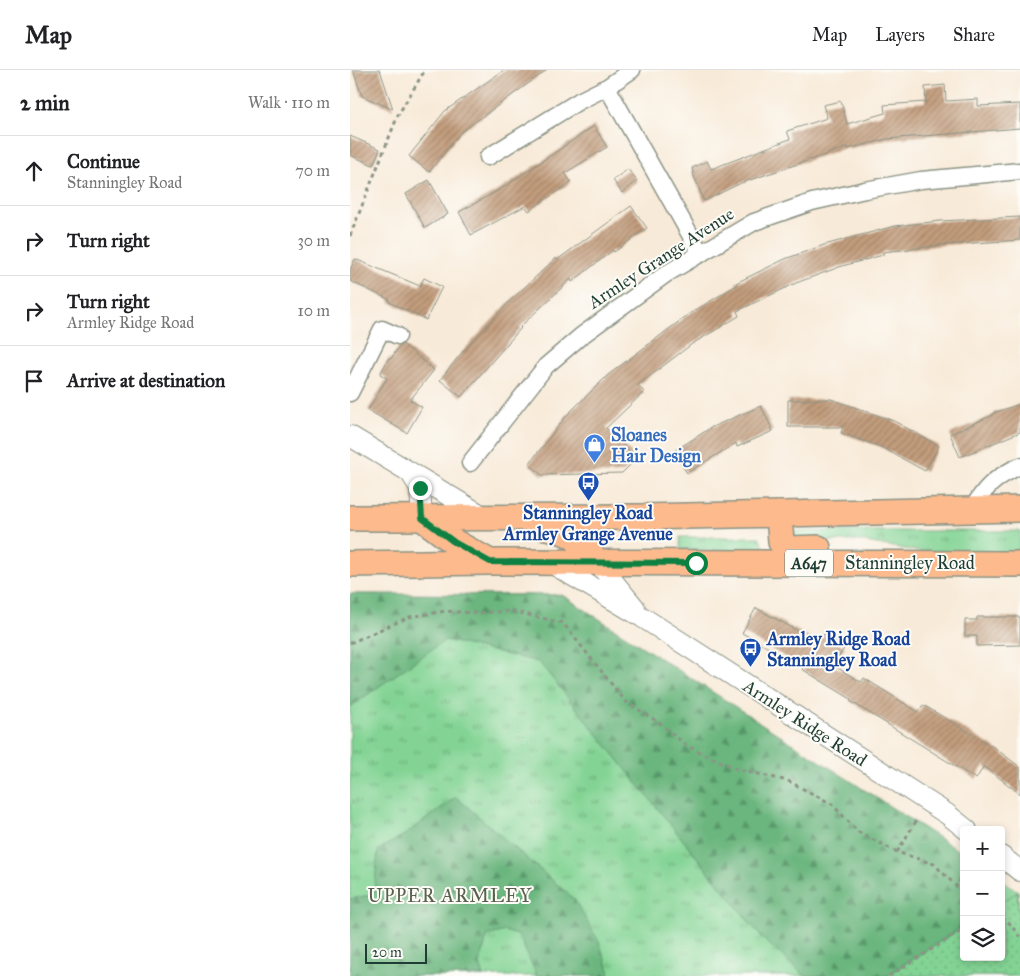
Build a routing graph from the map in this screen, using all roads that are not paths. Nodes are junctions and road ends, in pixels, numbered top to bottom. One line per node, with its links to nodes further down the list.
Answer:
1 (632, 70): 2 (street)
2 (607, 87): 3 (street); 5 (street)
3 (488, 157)
4 (1020, 171): 5 (street, Armley Grange Avenue)
5 (701, 254): 9 (street, Armley Grange Avenue)
6 (398, 336): 7 (street)
7 (350, 393)
8 (350, 436): 11 (street)
9 (470, 463)
10 (1020, 466): 12 (street)
11 (410, 472): 16 (street); 17 (street)
12 (971, 510): 13 (main road); 14 (main road)
13 (1020, 510)
14 (780, 514): 17 (main road); 22 (main road)
15 (350, 518): 16 (main road)
16 (422, 518): 17 (main road); 18 (main road)
17 (486, 518): 19 (main road)
18 (490, 562): 20 (main road, Stanningley Road / A647); 21 (main road, Stanningley Road / A647)
19 (598, 562): 20 (main road, Stanningley Road / A647); 22 (main road, Stanningley Road / A647); 24 (street, Armley Ridge Road)
20 (551, 563): 24 (street, Armley Ridge Road)
21 (350, 564)
22 (903, 564): 23 (main road, Stanningley Road / A647)
23 (1020, 564)
24 (642, 618): 25 (street, Armley Ridge Road)
25 (961, 826)
26 (1005, 859): 27 (street)
27 (1020, 871)

